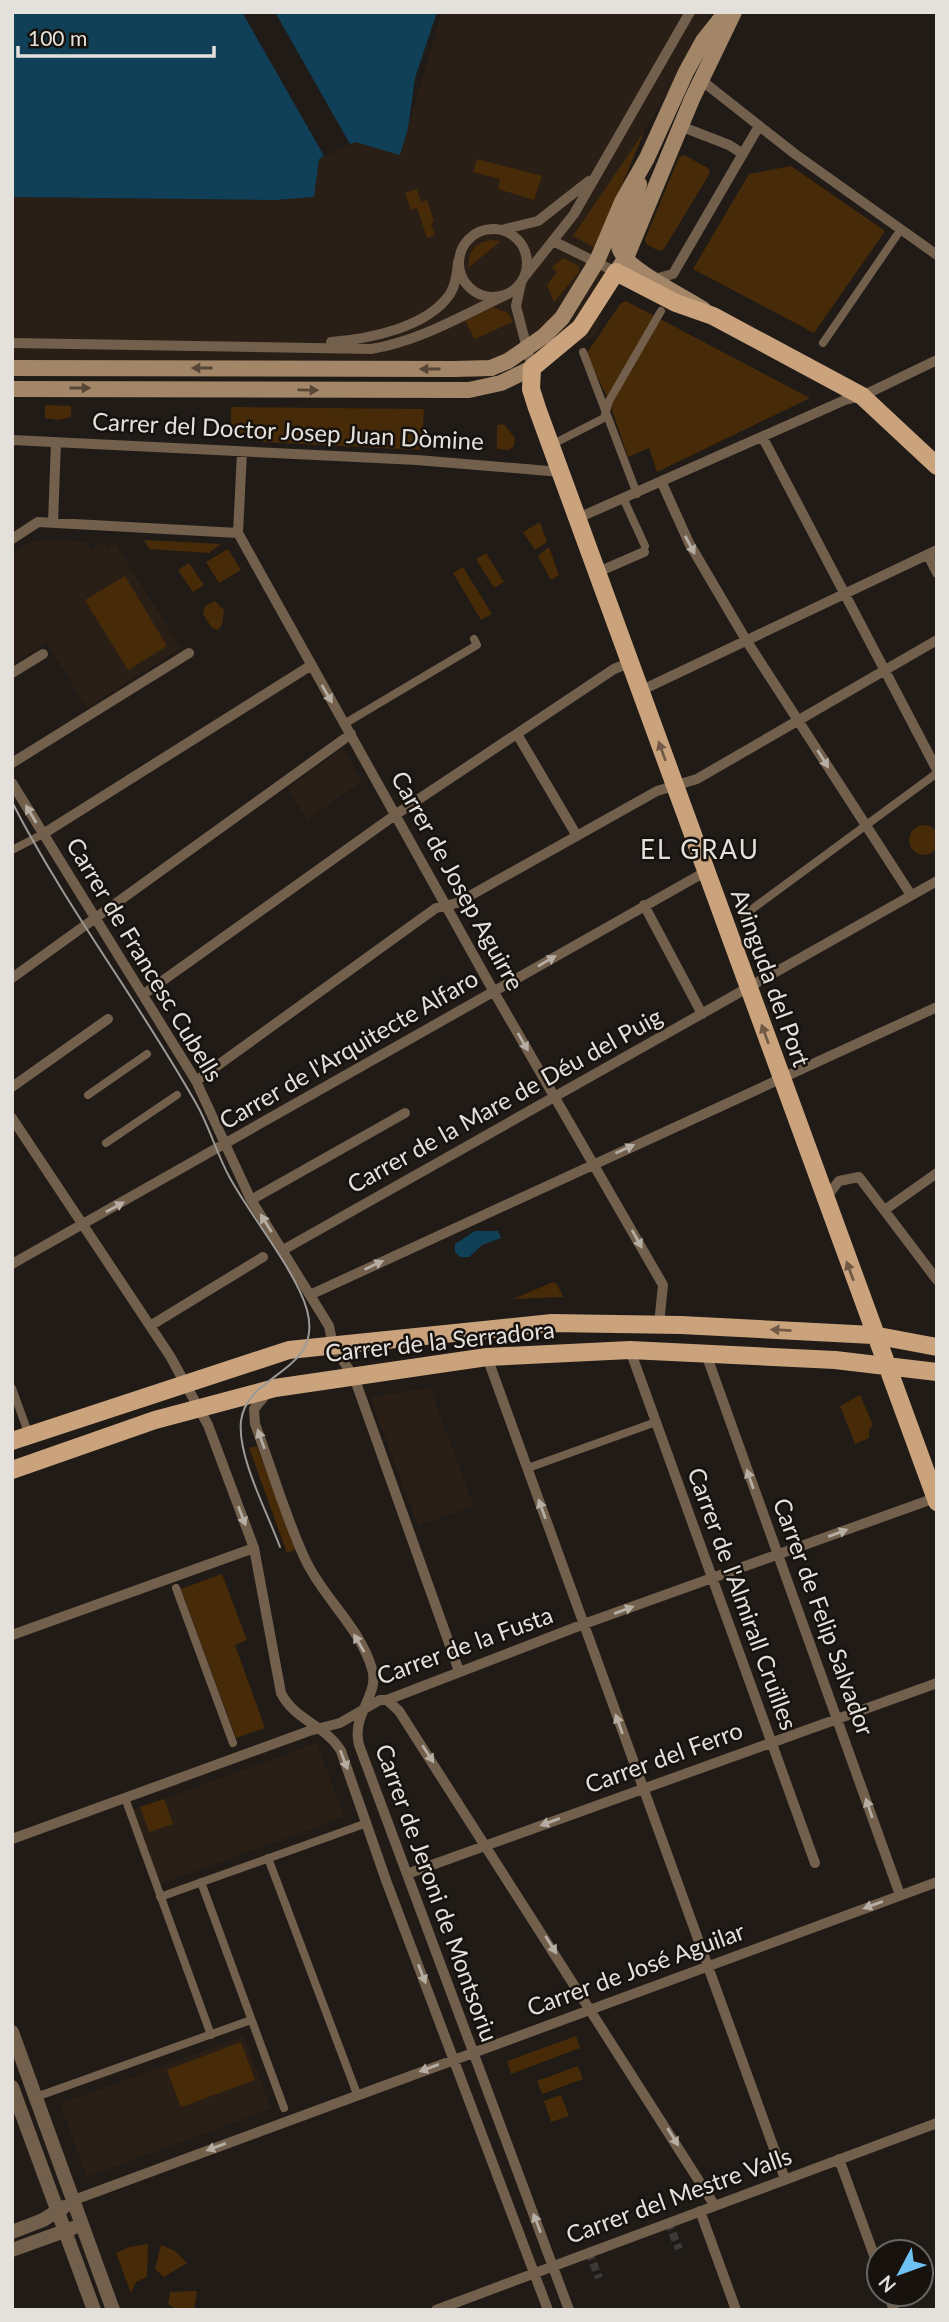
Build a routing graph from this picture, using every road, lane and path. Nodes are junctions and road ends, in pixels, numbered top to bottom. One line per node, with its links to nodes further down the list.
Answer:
1 (690, 12): 9 (street)
2 (726, 12): 8 (main road)
3 (734, 12): 4 (main road)
4 (701, 80): 5 (main road); 6 (street)
5 (680, 126): 7 (street); 16 (main road)
6 (759, 126): 7 (street); 11 (street)
7 (743, 154): 18 (street)
8 (647, 158): 14 (main road); 16 (main road)
9 (604, 163): 10 (street); 12 (street)
10 (500, 229): 15 (street); 17 (street)
11 (898, 233): 13 (street); 23 (street)
12 (553, 241): 14 (street); 17 (street)
13 (937, 255)
14 (597, 261): 16 (street); 25 (main road)
15 (458, 262): 19 (street); 24 (street)
16 (621, 265): 18 (main road); 21 (main road); 30 (main road)
17 (523, 279): 19 (street); 25 (street, Avinguda del Port)
18 (654, 279): 21 (main road)
19 (508, 294): 24 (street)
20 (661, 311): 33 (street)
21 (713, 316): 32 (main road)
22 (12, 343): 24 (street)
23 (823, 343)
24 (265, 346)
25 (527, 349): 28 (main road); 30 (street, Avinguda del Port)
26 (583, 352): 33 (street)
27 (937, 360): 32 (street)
28 (498, 366): 29 (main road, one-way to 29); 30 (main road)
29 (12, 368)
30 (528, 377): 31 (main road, Carrer del Doctor Josep Juan Dòmine, one-way to 30); 37 (main road, Avinguda del Port)
31 (12, 389)
32 (862, 396): 34 (street); 39 (main road)
33 (607, 411): 37 (street); 42 (street)
34 (763, 438): 41 (street); 52 (street)
35 (12, 440): 36 (street, Carrer del Doctor Josep Juan Dòmine)
36 (56, 442): 38 (street, Carrer del Doctor Josep Juan Dòmine); 45 (street)
37 (551, 446): 40 (main road, Avinguda del Port)
38 (242, 452): 40 (street, Carrer del Doctor Josep Juan Dòmine); 46 (street)
39 (937, 466)
40 (561, 472): 44 (main road, Avinguda del Port)
41 (662, 483): 42 (street); 54 (street, one-way to 54)
42 (636, 494): 43 (street)
43 (624, 499): 44 (street); 48 (street)
44 (578, 518): 50 (main road, Avinguda del Port)
45 (53, 522): 46 (street); 47 (street)
46 (237, 533): 59 (street, Carrer de Josep Aguirre)
47 (12, 539)
48 (645, 549): 50 (street)
49 (932, 552): 51 (street); 52 (street)
50 (597, 572): 58 (main road, Avinguda del Port)
51 (937, 573)
52 (844, 594): 54 (street); 60 (street)
53 (474, 639): 64 (street)
54 (746, 640): 62 (street); 63 (street)
55 (937, 640): 60 (street)
56 (189, 653): 67 (street)
57 (43, 654): 61 (street)
58 (629, 663): 62 (main road, Avinguda del Port); 66 (street)
59 (310, 666): 64 (street, Carrer de Josep Aguirre, one-way to 64); 73 (street)
60 (886, 670): 63 (street); 68 (street)
61 (12, 673)
62 (640, 691): 70 (main road, Avinguda del Port, one-way to 62)
63 (799, 720): 70 (street); 72 (street, one-way to 72)
64 (344, 723): 65 (street, Carrer de Josep Aguirre)
65 (351, 734): 71 (street, Carrer de Josep Aguirre); 82 (street)
66 (517, 734): 71 (street); 74 (street)
67 (12, 763)
68 (937, 771): 72 (street)
69 (12, 783): 73 (street, Carrer de Francesc Cubells, one-way to 69)
70 (675, 785): 74 (street); 76 (main road, Avinguda del Port)
71 (395, 815): 79 (street, Carrer de Josep Aguirre); 86 (street)
72 (865, 826): 78 (street); 81 (street)
73 (43, 834): 75 (street); 82 (street, Carrer de Francesc Cubells)
74 (577, 836): 79 (street)
75 (12, 850)
76 (705, 872): 80 (street, Carrer de l'Arquitecte Alfaro); 84 (main road, Avinguda del Port)
77 (937, 881): 78 (street, Carrer de la Mare de Déu del Puig)
78 (911, 895): 84 (street, Carrer de la Mare de Déu del Puig)
79 (447, 905): 85 (street, Carrer de Josep Aguirre); 92 (street)
80 (644, 905): 85 (street, Carrer de l'Arquitecte Alfaro, one-way to 80); 88 (street)
81 (744, 915)
82 (95, 918): 83 (street); 86 (street, Carrer de Francesc Cubells)
83 (12, 978)
84 (748, 988): 88 (street, Carrer de la Mare de Déu del Puig); 91 (main road, Avinguda del Port, one-way to 84)
85 (494, 992): 96 (street, Carrer de Josep Aguirre, one-way to 96); 100 (street, Carrer de l'Arquitecte Alfaro)
86 (144, 994): 92 (street, Carrer de Francesc Cubells)
87 (937, 1007): 91 (street)
88 (702, 1014): 96 (street, Carrer de la Mare de Déu del Puig)
89 (108, 1019): 93 (street)
90 (147, 1054): 94 (street)
91 (781, 1077): 101 (street, one-way to 91); 104 (main road, Avinguda del Port)
92 (196, 1081): 100 (street, Carrer de Francesc Cubells)
93 (12, 1087)
94 (88, 1095)
95 (177, 1095): 99 (street)
96 (555, 1097): 101 (street, Carrer de Josep Aguirre); 107 (street, Carrer de la Mare de Déu del Puig)
97 (405, 1113): 103 (street)
98 (12, 1118): 106 (street, Carrer de Jeroni de Montsoriu)
99 (106, 1143)
100 (224, 1146): 103 (street, Carrer de Francesc Cubells); 106 (street, Carrer de l'Arquitecte Alfaro, one-way to 100)
101 (594, 1163): 111 (street, one-way to 101); 112 (street, Carrer de Josep Aguirre, one-way to 112)
102 (936, 1173): 105 (street)
103 (251, 1200): 107 (street, Carrer de Francesc Cubells, one-way to 103)
104 (824, 1200): 105 (street); 114 (main road, Avinguda del Port, one-way to 104)
105 (886, 1209): 110 (street)
106 (83, 1225): 109 (street, Carrer de l'Arquitecte Alfaro); 113 (street, Carrer de Jeroni de Montsoriu)
107 (282, 1250): 111 (street, Carrer de Francesc Cubells)
108 (263, 1258): 113 (street)
109 (12, 1264)
110 (937, 1280)
111 (312, 1294): 115 (street, Carrer de Francesc Cubells)
112 (659, 1324): 114 (main road, Carrer de la Serradora, one-way to 112); 115 (main road, Carrer de la Serradora)
113 (150, 1325): 123 (street, Carrer de Jeroni de Montsoriu)
114 (873, 1335): 116 (main road, Carrer de la Serradora); 120 (main road, Avinguda del Port)
115 (333, 1346): 122 (street, Carrer de Francesc Cubells); 123 (main road, Carrer de la Serradora)
116 (937, 1347)
117 (630, 1350): 118 (main road, Carrer de la Serradora); 119 (main road, Carrer de la Serradora); 127 (street, Carrer de l'Almirall Cruïlles)
118 (706, 1354): 120 (main road, Carrer de la Serradora); 133 (street, Carrer de Felip Salvador, one-way to 118)
119 (487, 1357): 122 (main road, Carrer de la Serradora); 129 (street)
120 (886, 1364): 121 (main road, Carrer de la Serradora); 131 (main road, Avinguda del Port)
121 (937, 1372)
122 (354, 1377): 125 (main road, Carrer de la Serradora); 138 (street, Carrer de Francesc Cubells)
123 (183, 1383): 126 (street, Carrer de Jeroni de Montsoriu); 128 (main road, Carrer de la Serradora)
124 (12, 1388): 128 (street)
125 (275, 1388): 126 (main road, Carrer de la Serradora); 141 (street, Carrer de Jeroni de Montsoriu, one-way to 125)
126 (200, 1407): 130 (main road, Carrer de la Serradora); 132 (street, Carrer de Jeroni de Montsoriu, one-way to 132)
127 (656, 1422): 129 (street); 134 (street, Carrer de l'Almirall Cruïlles)
128 (21, 1438)
129 (528, 1468): 136 (street, one-way to 129)
130 (12, 1470)
131 (936, 1500): 133 (street, Carrer de la Fusta, one-way to 131)
132 (254, 1548): 137 (street); 143 (street, Carrer de Jeroni de Montsoriu)
133 (776, 1555): 134 (street, Carrer de la Fusta); 142 (street, Carrer de Felip Salvador)
134 (712, 1578): 136 (street, Carrer de la Fusta, one-way to 134); 144 (street, Carrer de l'Almirall Cruïlles)
135 (176, 1588): 145 (street)
136 (583, 1624): 138 (street, Carrer de la Fusta); 146 (street, one-way to 136)
137 (12, 1635)
138 (459, 1671): 140 (street, Carrer de la Fusta)
139 (937, 1683): 142 (street, Carrer del Ferro)
140 (387, 1700): 141 (street, Carrer de la Fusta); 150 (street, one-way to 150)
141 (361, 1711): 143 (street, Carrer de la Fusta); 153 (street, Carrer de Jeroni de Montsoriu)
142 (838, 1718): 144 (street, Carrer del Ferro); 156 (street, Carrer de Felip Salvador, one-way to 142)
143 (320, 1728): 147 (street, Carrer de la Fusta); 148 (street, Carrer de Jeroni de Montsoriu, one-way to 148)
144 (771, 1741): 146 (street, Carrer del Ferro); 152 (street, Carrer de l'Almirall Cruïlles)
145 (233, 1743)
146 (642, 1788): 150 (street, Carrer del Ferro, one-way to 150); 158 (street)
147 (125, 1798): 149 (street, Carrer de la Fusta); 157 (street)
148 (367, 1823): 151 (street); 164 (street, Carrer de Jeroni de Montsoriu, one-way to 164)
149 (12, 1839)
150 (488, 1845): 153 (street, Carrer del Ferro); 159 (street, one-way to 159)
151 (268, 1858): 154 (street); 166 (street)
152 (815, 1863)
153 (407, 1874): 163 (street, Carrer de Jeroni de Montsoriu)
154 (201, 1882): 157 (street); 160 (street)
155 (937, 1882): 156 (street, Carrer de José Aguilar)
156 (900, 1895): 158 (street, Carrer de José Aguilar, one-way to 158)
157 (160, 1897): 162 (street)
158 (708, 1966): 159 (street, Carrer de José Aguilar); 171 (street)
159 (591, 2009): 163 (street, Carrer de José Aguilar); 173 (street, one-way to 173)
160 (251, 2021): 162 (street); 168 (street)
161 (12, 2032): 167 (street)
162 (211, 2035): 167 (street)
163 (472, 2053): 164 (street, Carrer de José Aguilar); 181 (street, Carrer de Jeroni de Montsoriu, one-way to 163)
164 (454, 2059): 166 (street, Carrer de José Aguilar, one-way to 166); 182 (street, Carrer de Jeroni de Montsoriu)
165 (12, 2087): 174 (street)
166 (356, 2094): 172 (street, Carrer de José Aguilar, one-way to 172)
167 (36, 2097): 172 (street)
168 (284, 2108)
169 (937, 2123): 170 (street, Carrer del Mestre Valls)
170 (839, 2159): 171 (street, Carrer del Mestre Valls); 179 (street)
171 (785, 2179): 173 (street, Carrer del Mestre Valls)
172 (74, 2200): 174 (street); 176 (street)
173 (715, 2206): 175 (street, Carrer del Mestre Valls)
174 (58, 2211): 177 (street); 178 (street)
175 (700, 2211): 181 (street, Carrer del Mestre Valls); 188 (street)
176 (82, 2225): 178 (street); 184 (street)
177 (12, 2231)
178 (65, 2231): 180 (street); 183 (street)
179 (868, 2238)
180 (12, 2250)
181 (553, 2265): 182 (street, Carrer del Mestre Valls); 187 (street, Carrer de Jeroni de Montsoriu)
182 (534, 2272): 185 (street, Carrer del Mestre Valls); 186 (street, Carrer de Jeroni de Montsoriu)
183 (94, 2310)
184 (113, 2310)
185 (436, 2310)
186 (548, 2310)
187 (569, 2310)
188 (736, 2310)

